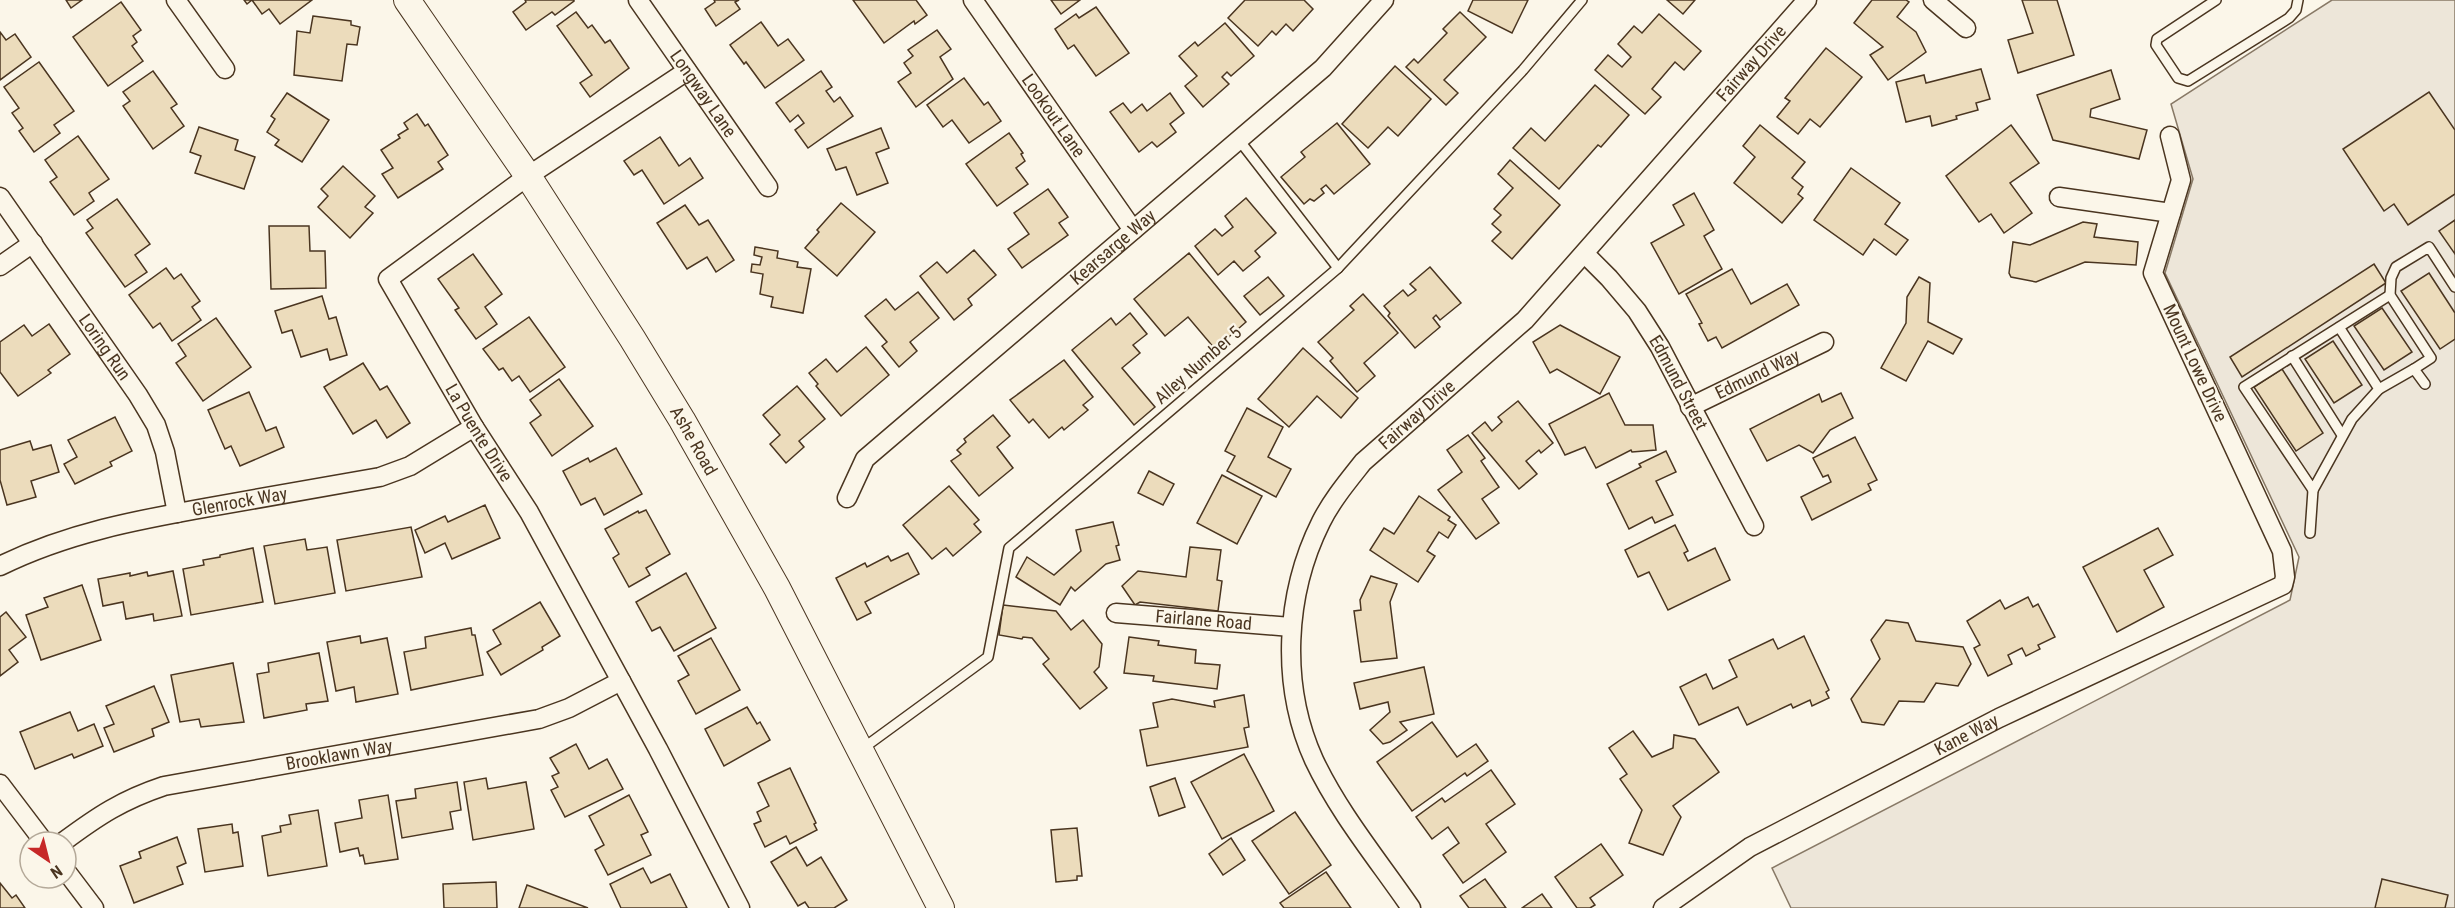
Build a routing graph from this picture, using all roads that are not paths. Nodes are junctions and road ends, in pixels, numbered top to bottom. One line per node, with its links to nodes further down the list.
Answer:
1 (176, 0): 12 (street)
2 (407, 0): 16 (street, Ashe Road)
3 (638, 0): 13 (street, Longway Lane)
4 (973, 0): 21 (street, Lookout Lane)
5 (1384, 0): 15 (street, Kearsarge Way)
6 (1582, 0): 25 (lane, Alley Number 5)
7 (1807, 0): 23 (street, Fairway Drive)
8 (1933, 0): 11 (street)
9 (2216, 0): 10 (lane)
10 (2298, 0)
11 (1966, 28)
12 (225, 69)
13 (687, 71): 16 (street, La Puente Drive); 17 (street, Longway Lane)
14 (2170, 136): 20 (street, Mount Lowe Drive)
15 (1239, 140): 21 (street, Kearsarge Way); 25 (lane)
16 (528, 176): 35 (street, La Puente Drive); 47 (street, Ashe Road)
17 (768, 187)
18 (0, 197): 22 (street, Loring Run)
19 (2059, 197): 20 (street)
20 (2171, 213): 43 (street, Mount Lowe Drive)
21 (1133, 230): 38 (street, Kearsarge Way)
22 (33, 243): 24 (street); 39 (street, Loring Run)
23 (1585, 254): 34 (street, Edmund Street); 45 (street, Fairway Drive)
24 (0, 266)
25 (1338, 268): 47 (lane, Alley Number 5)
26 (2455, 287): 27 (lane)
27 (2390, 295): 28 (lane); 31 (lane)
28 (2339, 327): 30 (lane); 33 (lane)
29 (1824, 342): 34 (street, Edmund Way)
30 (2292, 356): 36 (lane); 37 (lane)
31 (2414, 369): 32 (lane); 33 (lane)
32 (2425, 384)
33 (2379, 389): 36 (lane)
34 (1690, 407): 40 (street, Edmund Street)
35 (474, 427): 39 (street, Glenrock Way); 46 (street, La Puente Drive)
36 (2342, 435): 37 (lane)
37 (2313, 490): 41 (lane)
38 (847, 498)
39 (177, 513): 42 (street, Glenrock Way)
40 (1754, 526)
41 (2310, 533)
42 (0, 566)
43 (2283, 585): 56 (street, Kane Way)
44 (1116, 613): 45 (street, Fairlane Road)
45 (1291, 627): 55 (street, Fairway Drive)
46 (621, 681): 50 (street, Brooklawn Way); 54 (street, La Puente Drive)
47 (860, 751): 52 (street, Ashe Road)
48 (0, 784): 49 (street)
49 (35, 830)
50 (78, 831)
51 (78, 887): 53 (street)
52 (934, 906)
53 (94, 908)
54 (740, 908)
55 (1411, 908)
56 (1663, 908)

